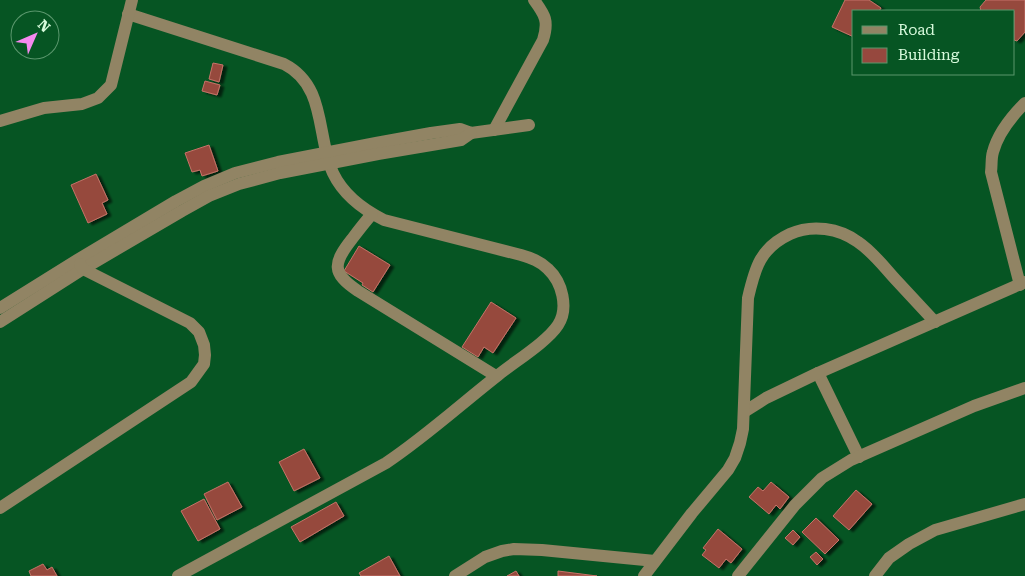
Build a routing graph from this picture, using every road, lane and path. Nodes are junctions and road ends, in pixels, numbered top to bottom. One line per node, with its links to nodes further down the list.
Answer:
1 (132, 0): 3 (street)
2 (534, 0): 7 (street)
3 (128, 14): 5 (street); 8 (street)
4 (1025, 103): 11 (street)
5 (0, 121)
6 (529, 124): 7 (street)
7 (494, 130): 8 (street)
8 (328, 158): 9 (street); 10 (street)
9 (372, 214): 16 (street); 16 (street)
10 (80, 265): 12 (street); 13 (street); 21 (street)
11 (1022, 283): 14 (street)
12 (0, 308)
13 (0, 322)
14 (935, 322): 15 (street); 18 (street)
15 (818, 373): 18 (street); 19 (street)
16 (496, 376): 23 (street)
17 (1025, 388): 19 (street)
18 (744, 412): 22 (street)
19 (859, 457): 26 (street)
20 (1025, 504): 27 (street)
21 (0, 508)
22 (655, 561): 24 (street); 25 (street)
23 (184, 575)
24 (455, 576)
25 (644, 576)
26 (738, 576)
27 (875, 576)

